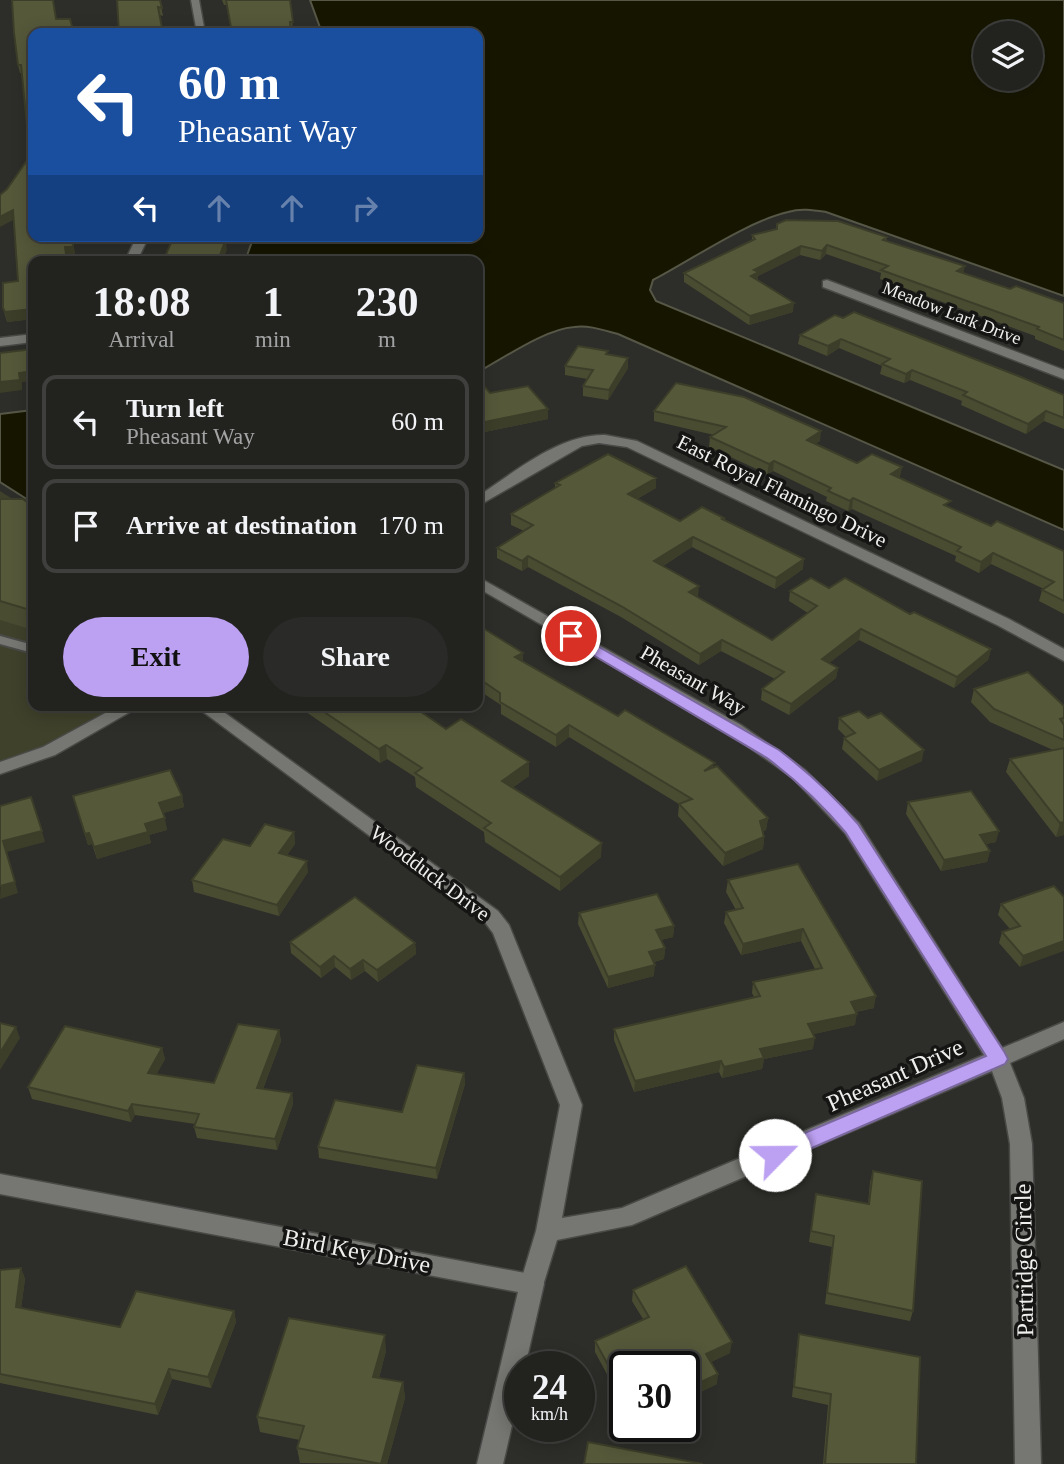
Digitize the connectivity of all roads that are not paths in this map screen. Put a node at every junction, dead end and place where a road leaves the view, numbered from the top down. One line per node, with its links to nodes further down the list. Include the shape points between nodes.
1 (195, 0): 2 (street)
2 (200, 28)
3 (827, 284): 6 (street, Meadow Lark Drive)
4 (28, 339): 5 (street)
5 (0, 342)
6 (1064, 375)
7 (483, 499): 11 (street, East Royal Flamingo Drive, via 576,444 619,440 1003,622)
8 (483, 585): 16 (street, Pheasant Way, via 735,729 799,774 852,828)
9 (0, 640): 10 (lane)
10 (28, 648)
11 (1064, 656)
12 (123, 711): 14 (street, via 48,751)
13 (210, 711): 18 (street, Woodduck Drive, via 491,916 502,930 571,1105)
14 (0, 768)
15 (1064, 1030): 16 (street, Pheasant Drive)
16 (998, 1059): 18 (street, Pheasant Drive, via 624,1218); 21 (street, Partridge Circle, via 1013,1098 1021,1144)
17 (0, 1184): 19 (street, Bird Key Drive)
18 (548, 1231): 19 (street, Woodduck Drive)
19 (532, 1284): 20 (street)
20 (490, 1464)
21 (1028, 1464)

